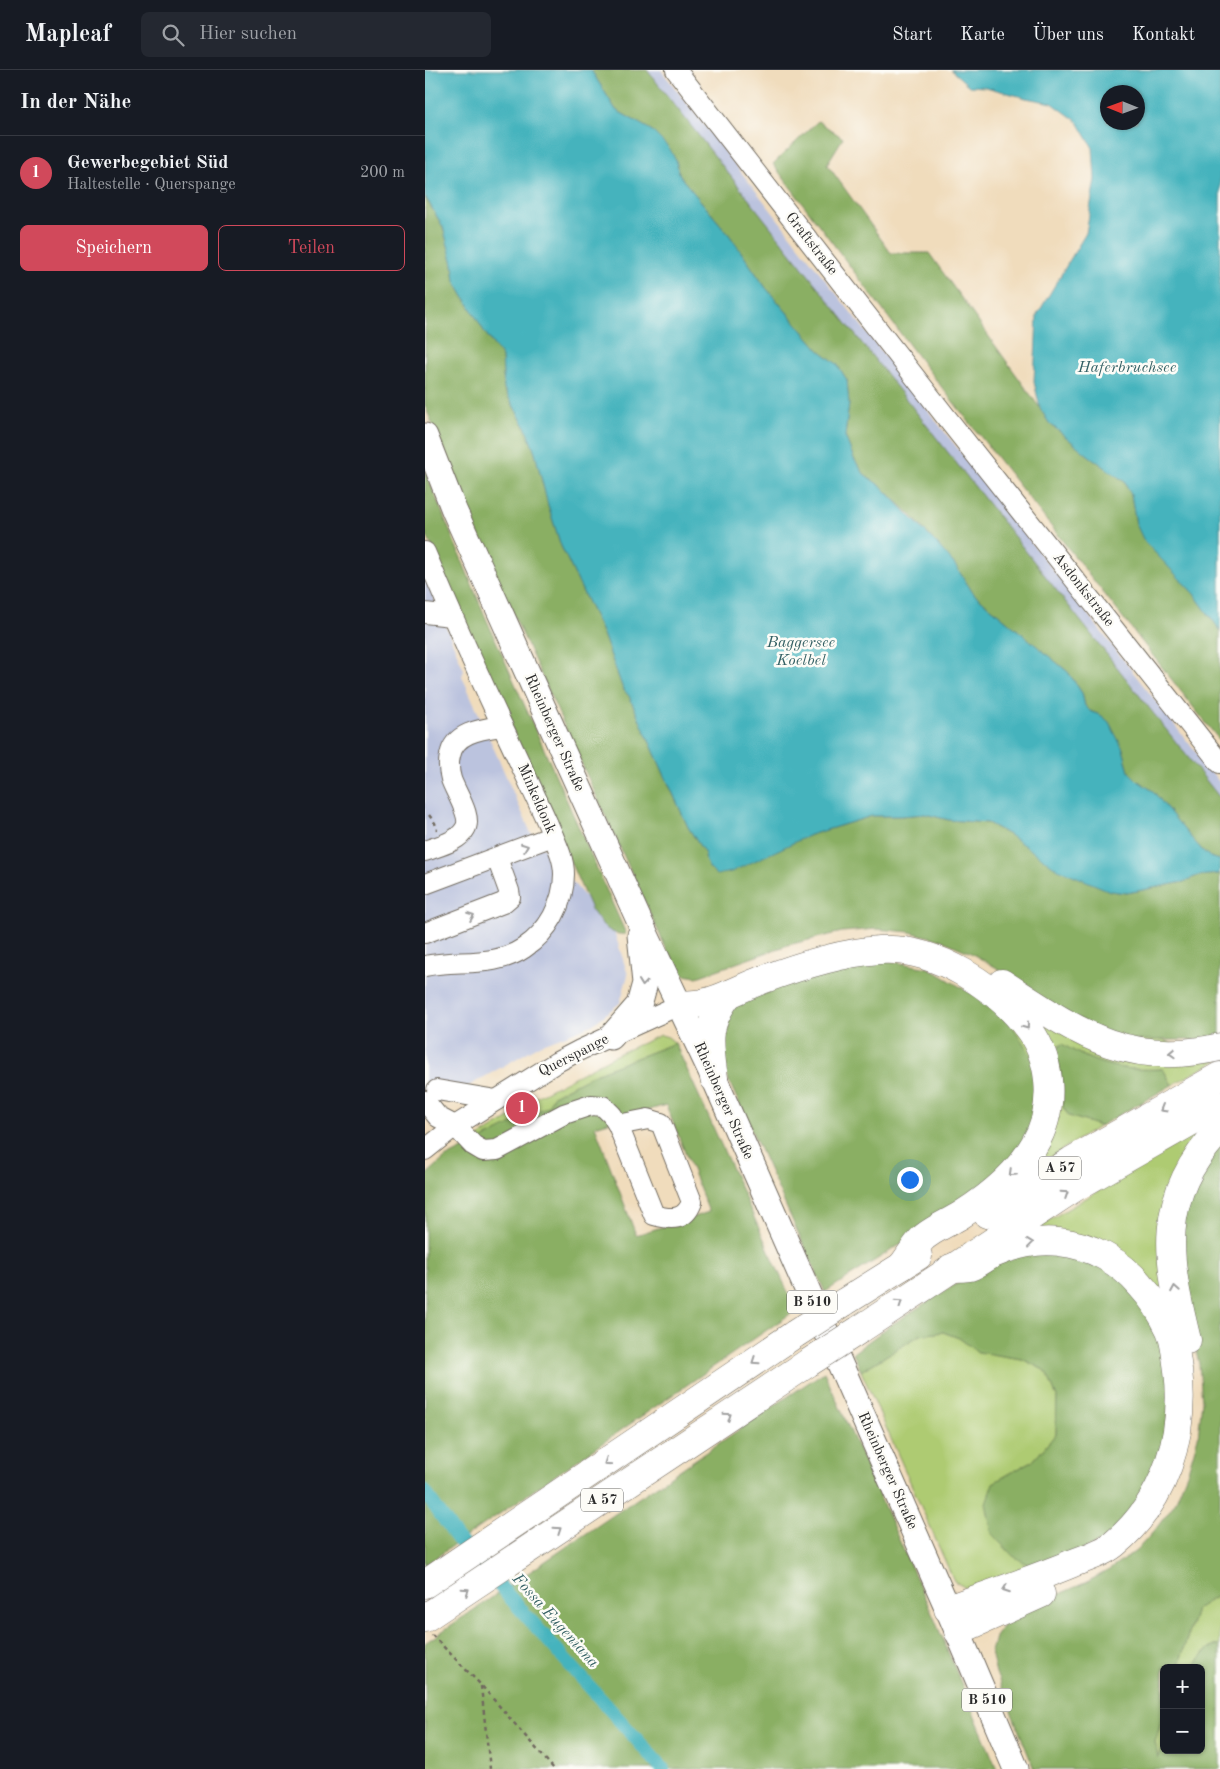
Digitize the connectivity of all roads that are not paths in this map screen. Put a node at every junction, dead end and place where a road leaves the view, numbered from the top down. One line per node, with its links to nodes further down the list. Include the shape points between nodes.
1 (676, 70): 2 (street, Graftstraße)
2 (946, 417): 8 (street, Asdonkstraße)
3 (425, 436): 13 (main road, Rheinberger Straße, via 454,510)
4 (425, 552): 6 (street, Minkeldonk)
5 (425, 613): 6 (street)
6 (452, 616): 7 (street, Minkeldonk)
7 (502, 726): 9 (street, Minkeldonk); 10 (street, via 462,736 453,745 449,766 467,817 466,828 459,836)
8 (1220, 763)
9 (553, 836): 11 (street, one-way to 9); 15 (street, Minkeldonk, via 562,857 564,874 559,902 543,932 522,950 508,956)
10 (425, 851)
11 (497, 858): 12 (street); 14 (street, one-way to 11, via 503,903 509,897)
12 (425, 884)
13 (638, 918): 17 (main road, Rheinberger Straße); 18 (main road, one-way to 18, via 645,982 639,1005)
14 (425, 933)
15 (425, 966)
16 (729, 994): 17 (highway, via 703,1003); 21 (highway, via 719,1006 709,1039); 29 (highway, one-way to 29, via 769,977 849,954 881,950 905,952 928,957 985,986 1019,1017 1035,1038 1045,1066 1048,1094 1047,1110 1036,1144 1025,1160 980,1202 923,1238)
17 (679, 1005): 18 (street, Querspange); 19 (highway, one-way to 17, via 1173,1054 1116,1046 1088,1036 1056,1018 972,963 951,953 929,944 879,936 847,938 736,971 696,990); 21 (main road, Rheinberger Straße / B 510)
18 (611, 1037): 23 (street, Querspange, via 557,1062)
19 (1220, 1047)
20 (1220, 1076): 29 (highway, A 57, one-way to 29, via 1071,1161)
21 (714, 1078): 32 (main road, Rheinberger Straße / B 510)
22 (429, 1091): 23 (street); 26 (street, via 438,1117)
23 (497, 1100): 26 (street, Querspange)
24 (1220, 1105): 30 (highway, A 57, one-way to 24, via 1074,1188)
25 (618, 1125): 25 (street, via 654,1215 670,1219 689,1210 692,1202 661,1123 648,1119); 26 (street, via 603,1106 591,1106 564,1114 490,1151 473,1145)
26 (455, 1126): 28 (street, Querspange)
27 (1220, 1130): 32 (highway, one-way to 27, via 1108,1562 1127,1548 1158,1514 1177,1480 1187,1450 1194,1380 1175,1290 1171,1259 1172,1224 1179,1193 1194,1163)
28 (425, 1150)
29 (902, 1266): 31 (highway, A 57, one-way to 31, bridge, via 795,1334)
30 (951, 1268): 32 (highway, one-way to 32, via 970,1266 1023,1244 1049,1241 1091,1250 1116,1262 1157,1305 1170,1331 1181,1391 1175,1444 1166,1472 1152,1502 1113,1544); 33 (highway, A 57, one-way to 30, bridge, via 517,1557)
31 (425, 1584)
32 (953, 1620): 34 (main road, Rheinberger Straße / B 510)
33 (428, 1625)
34 (1016, 1769)

